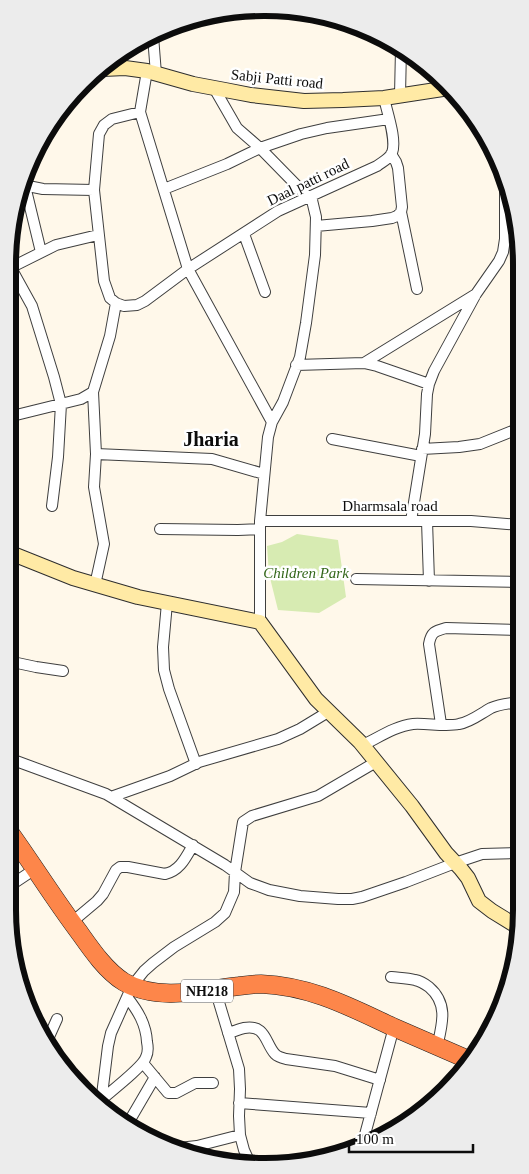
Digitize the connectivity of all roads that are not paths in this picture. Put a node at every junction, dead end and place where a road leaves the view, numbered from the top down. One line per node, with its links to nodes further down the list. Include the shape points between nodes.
1 (153, 43): 4 (street)
2 (401, 57): 7 (street)
3 (112, 69): 4 (main road, Sabji Patti road)
4 (151, 72): 5 (main road, Sabji Patti road); 9 (street)
5 (214, 88): 8 (main road, Sabji Patti road, via 304,101); 11 (street, via 237,128)
6 (440, 89): 7 (main road, Sabji Patti road)
7 (400, 95): 8 (main road, Sabji Patti road)
8 (384, 98): 10 (street)
9 (140, 112): 14 (street); 15 (street, via 112,119 104,125 99,134)
10 (389, 119): 11 (street, via 313,131); 12 (street)
11 (260, 148): 14 (street); 17 (street)
12 (391, 154): 17 (street, Daal patti road, via 377,166); 19 (street, via 398,168)
13 (29, 186): 15 (street)
14 (164, 189): 25 (street)
15 (94, 190): 22 (street)
16 (26, 195): 23 (street)
17 (309, 197): 20 (street); 21 (street, Daal patti road, via 278,211)
18 (505, 204): 29 (street, via 503,252)
19 (401, 212): 20 (street, via 386,219); 27 (street)
20 (316, 226): 32 (street, via 313,280)
21 (244, 234): 25 (street, Daal patti road); 28 (street)
22 (98, 235): 23 (street); 30 (street, via 104,280 110,298)
23 (41, 252): 24 (street)
24 (16, 264)
25 (188, 269): 30 (street, Daal patti road, via 137,305); 37 (street)
26 (16, 280): 35 (street, via 32,306)
27 (417, 289)
28 (265, 292)
29 (476, 294): 31 (street); 33 (street)
30 (116, 303): 34 (street)
31 (364, 363): 32 (street); 33 (street)
32 (296, 365): 37 (street)
33 (429, 384): 40 (street)
34 (93, 392): 35 (street, via 82,400); 41 (street)
35 (61, 404): 36 (street); 43 (street)
36 (16, 415)
37 (272, 422): 42 (street)
38 (513, 431): 40 (street, via 480,444)
39 (332, 439): 40 (street)
40 (422, 452): 44 (street)
41 (96, 454): 42 (street, via 212,459); 53 (street, via 94,487 104,544)
42 (264, 474): 47 (street)
43 (52, 506)
44 (411, 521): 45 (street, Dharmsala road); 47 (street, Dharmsala road)
45 (427, 521): 46 (street, Dharmsala road); 51 (street)
46 (513, 524)
47 (260, 525): 48 (street, Dharmsala road, via 238,530); 55 (street)
48 (160, 529)
49 (16, 555): 53 (main road)
50 (356, 579): 51 (street)
51 (429, 581): 52 (street)
52 (513, 582)
53 (95, 585): 54 (main road)
54 (166, 603): 55 (main road); 65 (street, via 164,670)
55 (260, 622): 60 (main road)
56 (513, 630): 61 (street, via 446,628 433,633 429,644)
57 (16, 663): 58 (street)
58 (62, 671)
59 (513, 702): 61 (street, via 496,706 460,724)
60 (328, 712): 62 (main road); 65 (street, via 300,730 278,739)
61 (441, 724): 62 (street, via 406,725)
62 (363, 746): 64 (main road)
63 (16, 761): 66 (street)
64 (376, 762): 70 (main road); 72 (street, via 318,796 247,818 243,822)
65 (196, 764): 66 (street)
66 (112, 797): 68 (street)
67 (16, 841): 71 (highway, NH218)
68 (193, 845): 72 (street); 74 (street, via 176,870 170,873 120,867 97,901)
69 (513, 853): 70 (street, via 482,854)
70 (455, 862): 72 (street, via 352,899 300,896 269,890 250,883); 75 (main road, via 479,901)
71 (36, 869): 73 (street); 74 (highway, NH218)
72 (235, 872): 78 (street, via 234,892 221,917 174,947 144,972)
73 (16, 882)
74 (72, 922): 78 (highway, NH218, via 102,963)
75 (512, 924)
76 (391, 977): 83 (street, via 424,983 438,997 443,1014)
77 (215, 989): 78 (highway, NH218, via 191,993); 80 (highway, NH218, via 259,984 287,986 338,1002); 81 (street)
78 (130, 991): 85 (street, via 147,1033 148,1052); 89 (street, via 108,1046)
79 (57, 1018): 82 (street)
80 (394, 1027): 83 (highway, NH218); 87 (street)
81 (228, 1033): 87 (street, via 252,1028 266,1037 279,1057 335,1066); 91 (street, via 239,1069)
82 (50, 1034)
83 (437, 1046): 84 (highway, NH218)
84 (463, 1058)
85 (143, 1063): 86 (street); 90 (street)
86 (155, 1078): 88 (street, via 171,1094 195,1083); 93 (street)
87 (380, 1080): 92 (street)
88 (213, 1083)
89 (102, 1096)
90 (104, 1098)
91 (239, 1103): 92 (street); 94 (street)
92 (371, 1113): 95 (street)
93 (131, 1118)
94 (240, 1135): 96 (street); 97 (street)
95 (364, 1137)
96 (191, 1147)
97 (247, 1157)

